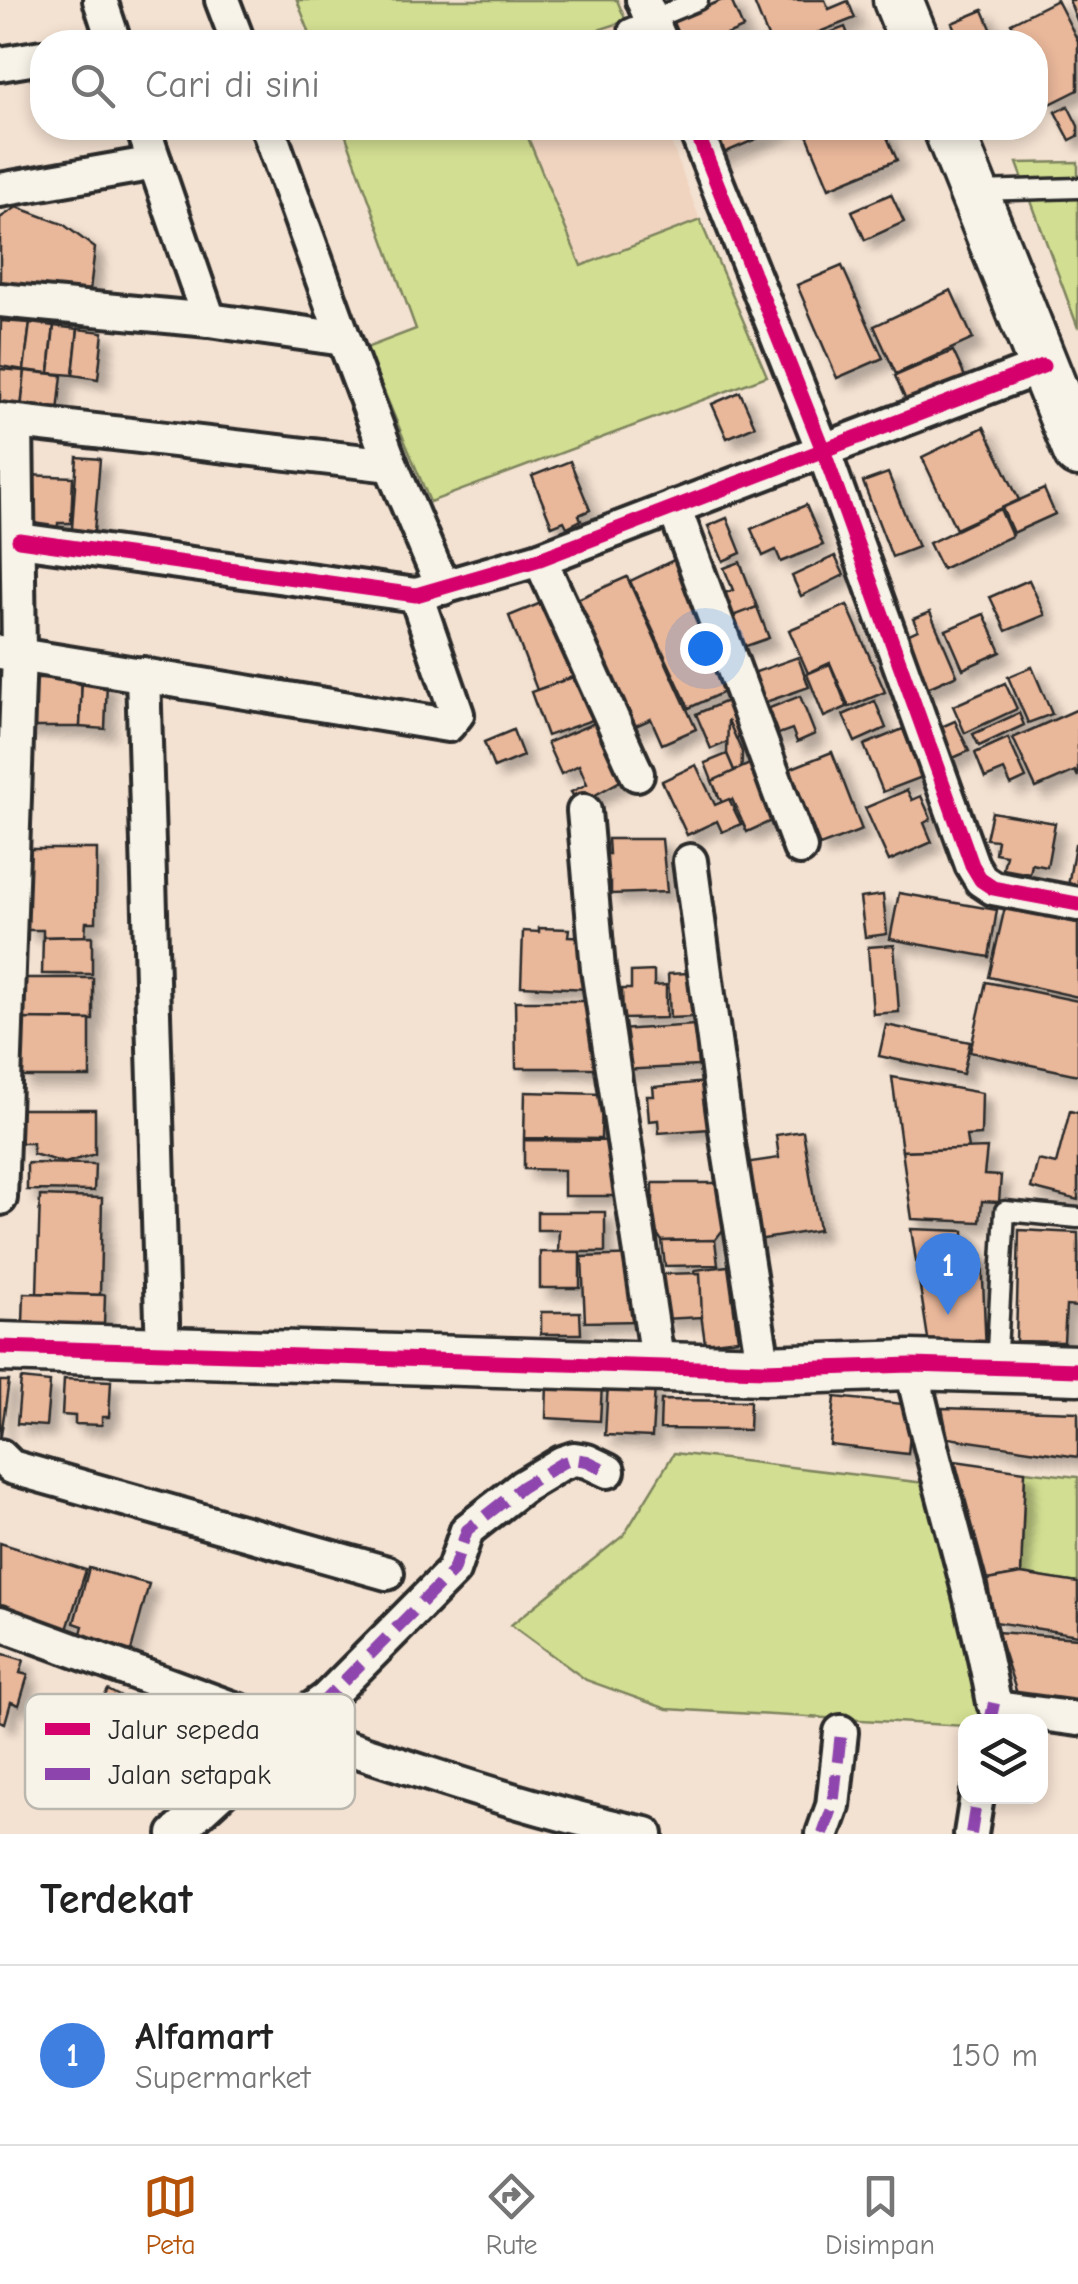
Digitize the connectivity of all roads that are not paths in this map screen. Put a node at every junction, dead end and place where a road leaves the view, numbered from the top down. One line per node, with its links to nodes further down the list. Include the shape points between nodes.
1 (100, 0): 6 (street)
2 (222, 0): 7 (street)
3 (698, 0): 5 (lane)
4 (898, 0): 8 (street)
5 (646, 22)
6 (110, 30)
7 (233, 30)
8 (909, 30)
9 (30, 59): 10 (street)
10 (0, 64)
11 (147, 140): 15 (street)
12 (272, 140): 21 (street)
13 (699, 140): 24 (street)
14 (953, 140): 18 (street)
15 (155, 163): 17 (street); 20 (street)
16 (1078, 188): 18 (lane)
17 (0, 190)
18 (972, 191): 22 (street)
19 (0, 300): 20 (street)
20 (209, 320): 21 (street)
21 (344, 338): 26 (street)
22 (1043, 366): 24 (street); 25 (street)
23 (8, 421): 26 (street); 28 (street)
24 (824, 450): 27 (street); 37 (street, via 972,865 993,888)
25 (1078, 452)
26 (391, 465): 30 (street)
27 (674, 507): 29 (street); 35 (street)
28 (19, 540): 30 (street); 31 (street)
29 (540, 559): 30 (street); 33 (street)
30 (430, 591): 32 (street, via 457,714 448,725)
31 (10, 652): 32 (street); 38 (street)
32 (143, 674): 41 (street)
33 (637, 774)
34 (584, 811): 43 (street, via 598,969)
35 (800, 848)
36 (690, 860): 45 (street)
37 (1078, 904)
38 (0, 1198)
39 (1078, 1218): 44 (lane, via 1005,1211)
40 (0, 1348): 41 (street)
41 (164, 1354): 43 (street)
42 (911, 1365): 44 (street); 45 (street); 53 (street, via 976,1612)
43 (658, 1366): 45 (street)
44 (996, 1368): 46 (street)
45 (764, 1370)
46 (1078, 1370)
47 (0, 1456): 49 (street, via 11,1467)
48 (608, 1471): 52 (street, via 587,1461 562,1463 467,1530 453,1570)
49 (387, 1573)
50 (0, 1623): 51 (street)
51 (193, 1694)
52 (331, 1694)
53 (992, 1712): 54 (street)
54 (1078, 1720)
55 (840, 1732): 61 (street, via 833,1806)
56 (355, 1750): 60 (street, via 578,1821)
57 (976, 1804): 62 (street)
58 (202, 1809): 59 (street)
59 (175, 1834)
60 (646, 1834)
61 (823, 1834)
62 (971, 1834)

